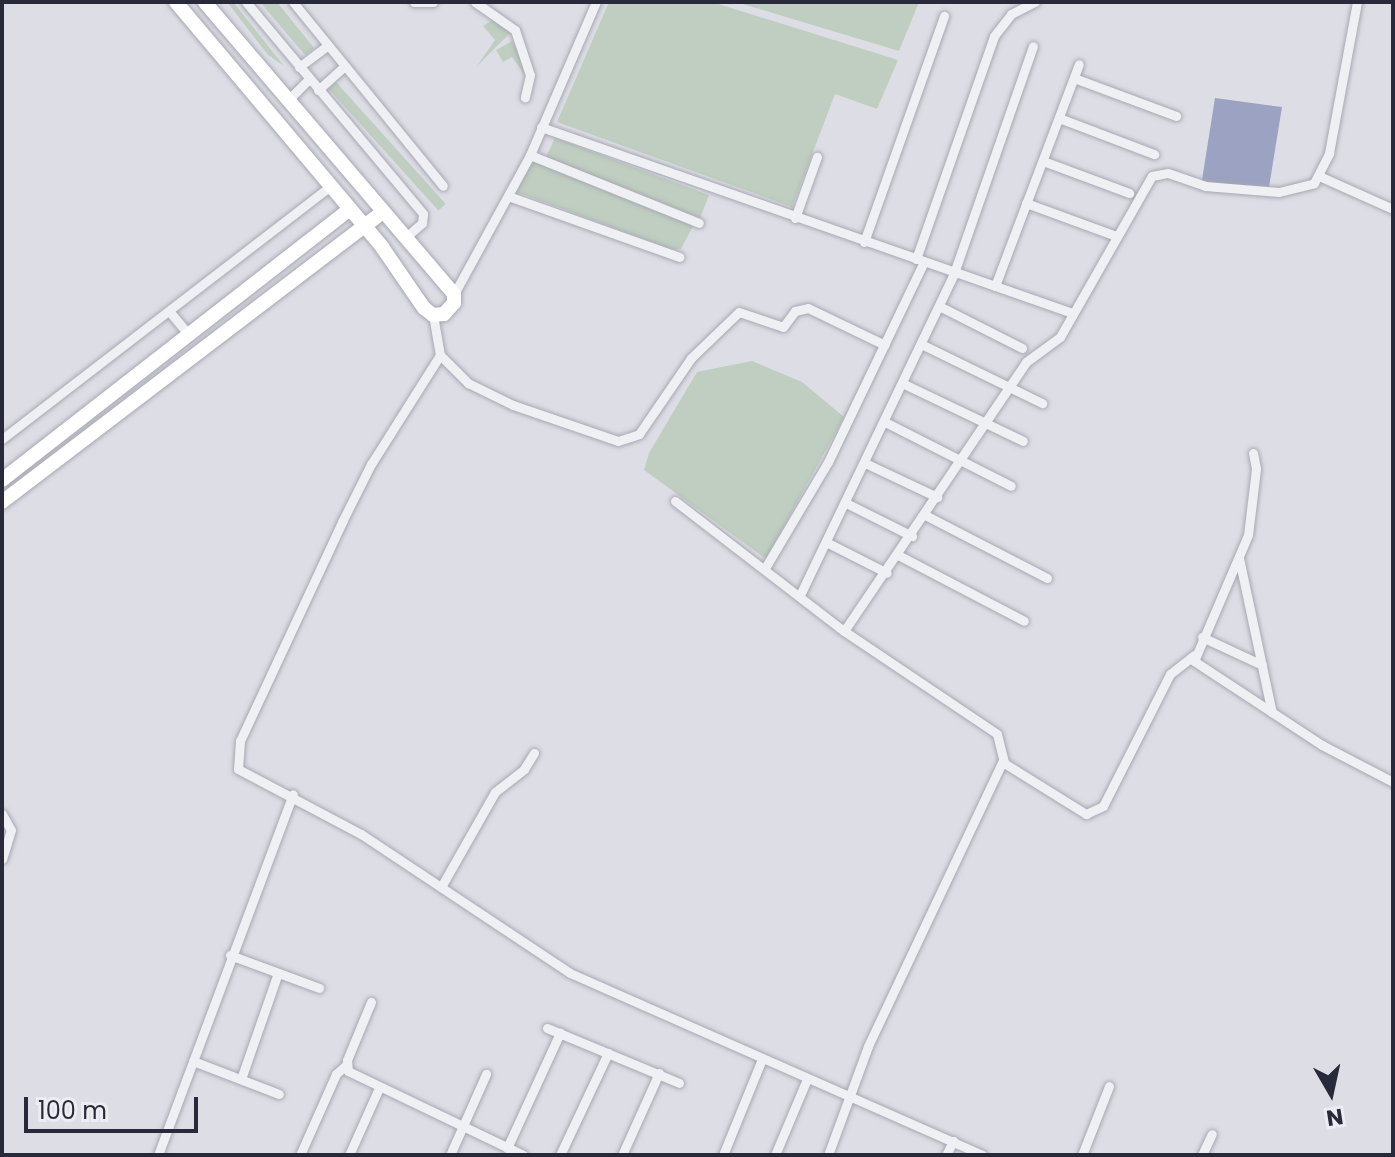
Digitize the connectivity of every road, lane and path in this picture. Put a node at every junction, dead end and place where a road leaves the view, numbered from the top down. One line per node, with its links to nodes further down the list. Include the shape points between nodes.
1 (176, 2): 30 (street)
2 (205, 2): 21 (street)
3 (246, 2): 16 (street)
4 (293, 2): 12 (street)
5 (414, 2): 6 (street)
6 (433, 2)
7 (475, 2): 20 (street, via 515,30 530,75)
8 (596, 2): 24 (street)
9 (1035, 2): 47 (street, via 1011,14 994,36)
10 (1359, 6): 29 (street, via 1329,153)
11 (944, 16): 45 (street)
12 (328, 45): 15 (street); 16 (street)
13 (1033, 46): 48 (street)
14 (1079, 64): 17 (street)
15 (345, 66): 19 (street); 31 (street)
16 (299, 67): 18 (street)
17 (1074, 78): 22 (street); 23 (street)
18 (309, 79): 19 (street); 21 (street)
19 (318, 90): 44 (street, via 423,214 422,223)
20 (525, 97)
21 (288, 100): 39 (street)
22 (1176, 116)
23 (1059, 118): 25 (street); 28 (street)
24 (541, 127): 26 (street); 40 (street)
25 (1154, 154)
26 (530, 155): 33 (street); 41 (street)
27 (817, 157): 40 (street)
28 (1043, 161): 32 (street); 36 (street)
29 (1319, 176): 35 (street); 43 (street, via 1301,189 1279,192 1205,186 1160,172 1152,176)
30 (331, 186): 37 (street); 52 (street)
31 (443, 186)
32 (1129, 193)
33 (508, 196): 46 (street); 50 (street)
34 (1393, 200): 35 (street)
35 (1378, 202): 38 (street)
36 (1026, 203): 43 (street); 49 (street)
37 (350, 209): 42 (street); 55 (street)
38 (1393, 209)
39 (382, 212): 42 (street); 44 (street)
40 (795, 218): 45 (street)
41 (699, 223)
42 (364, 225): 54 (street); 74 (street)
43 (1116, 236): 53 (street)
44 (405, 238): 50 (street)
45 (864, 242): 47 (street)
46 (679, 257)
47 (920, 261): 48 (street); 57 (street)
48 (954, 273): 49 (street); 51 (street)
49 (995, 286): 53 (street)
50 (454, 294): 54 (street, via 454,303 444,314)
51 (939, 306): 56 (street); 58 (street)
52 (169, 311): 55 (street); 65 (street)
53 (1072, 313): 61 (street, via 1060,337 1026,362)
54 (433, 315): 59 (street)
55 (189, 335): 70 (street)
56 (921, 344): 60 (street); 61 (street)
57 (885, 345): 59 (street, via 808,308 795,311 783,327 739,312 691,358 639,434 618,441 487,393 447,367); 81 (street, via 828,462)
58 (1022, 348)
59 (440, 355): 94 (street, via 371,464 240,741 238,769)
60 (902, 383): 63 (street); 64 (street)
61 (1009, 388): 62 (street); 64 (street)
62 (1042, 403)
63 (885, 422): 68 (street); 69 (street)
64 (985, 424): 66 (street); 68 (street)
65 (2, 439)
66 (1023, 441)
67 (1253, 453): 80 (street, via 1252,511)
68 (959, 462): 71 (street); 72 (street)
69 (865, 463): 72 (street); 75 (street)
70 (2, 480)
71 (1011, 486)
72 (937, 497): 76 (street)
73 (675, 501): 81 (street)
74 (2, 502)
75 (846, 503): 77 (street); 78 (street)
76 (927, 516): 77 (street); 83 (street)
77 (912, 536): 79 (street)
78 (826, 542): 82 (street); 84 (street)
79 (898, 555): 82 (street); 85 (street)
80 (1239, 558): 87 (street); 89 (street)
81 (765, 568): 84 (street)
82 (887, 573): 86 (street)
83 (1047, 578)
84 (800, 595): 86 (street)
85 (1024, 621)
86 (844, 631): 92 (street, via 997,734)
87 (1202, 637): 88 (street); 89 (street)
88 (1194, 655): 90 (street, via 1197,665); 92 (street, via 1170,674 1099,811 1078,810)
89 (1262, 665): 90 (street)
90 (1272, 713): 93 (street)
91 (534, 753): 97 (street, via 524,769 495,792)
92 (1003, 760): 116 (street, via 868,1046)
93 (1393, 782)
94 (293, 794): 97 (street); 98 (street)
95 (2, 814): 96 (street, via 11,830)
96 (2, 859)
97 (441, 887): 105 (street, via 570,973)
98 (230, 955): 99 (street); 106 (street)
99 (278, 973): 100 (street); 110 (street)
100 (319, 988)
101 (371, 1002): 107 (street)
102 (547, 1028): 103 (street)
103 (560, 1033): 104 (street); 120 (street)
104 (608, 1053): 108 (street); 126 (street)
105 (762, 1059): 111 (street); 128 (street)
106 (193, 1061): 110 (street); 121 (street)
107 (346, 1065): 114 (street, via 353,1076); 122 (street, via 336,1074)
108 (659, 1073): 112 (street); 127 (street)
109 (486, 1074): 117 (street)
110 (241, 1079): 115 (street)
111 (807, 1079): 116 (street); 129 (street)
112 (679, 1083)
113 (1109, 1086): 133 (street)
114 (379, 1088): 117 (street); 123 (street)
115 (279, 1094)
116 (851, 1095): 119 (street); 130 (street)
117 (462, 1127): 120 (street); 124 (street)
118 (1212, 1134): 134 (street)
119 (953, 1141): 131 (street); 132 (street)
120 (507, 1148): 125 (street)
121 (158, 1155)
122 (300, 1155)
123 (349, 1155)
124 (450, 1155)
125 (523, 1155)
126 (560, 1155)
127 (622, 1155)
128 (723, 1155)
129 (775, 1155)
130 (828, 1155)
131 (946, 1155)
132 (983, 1155)
133 (1082, 1155)
134 (1202, 1155)

